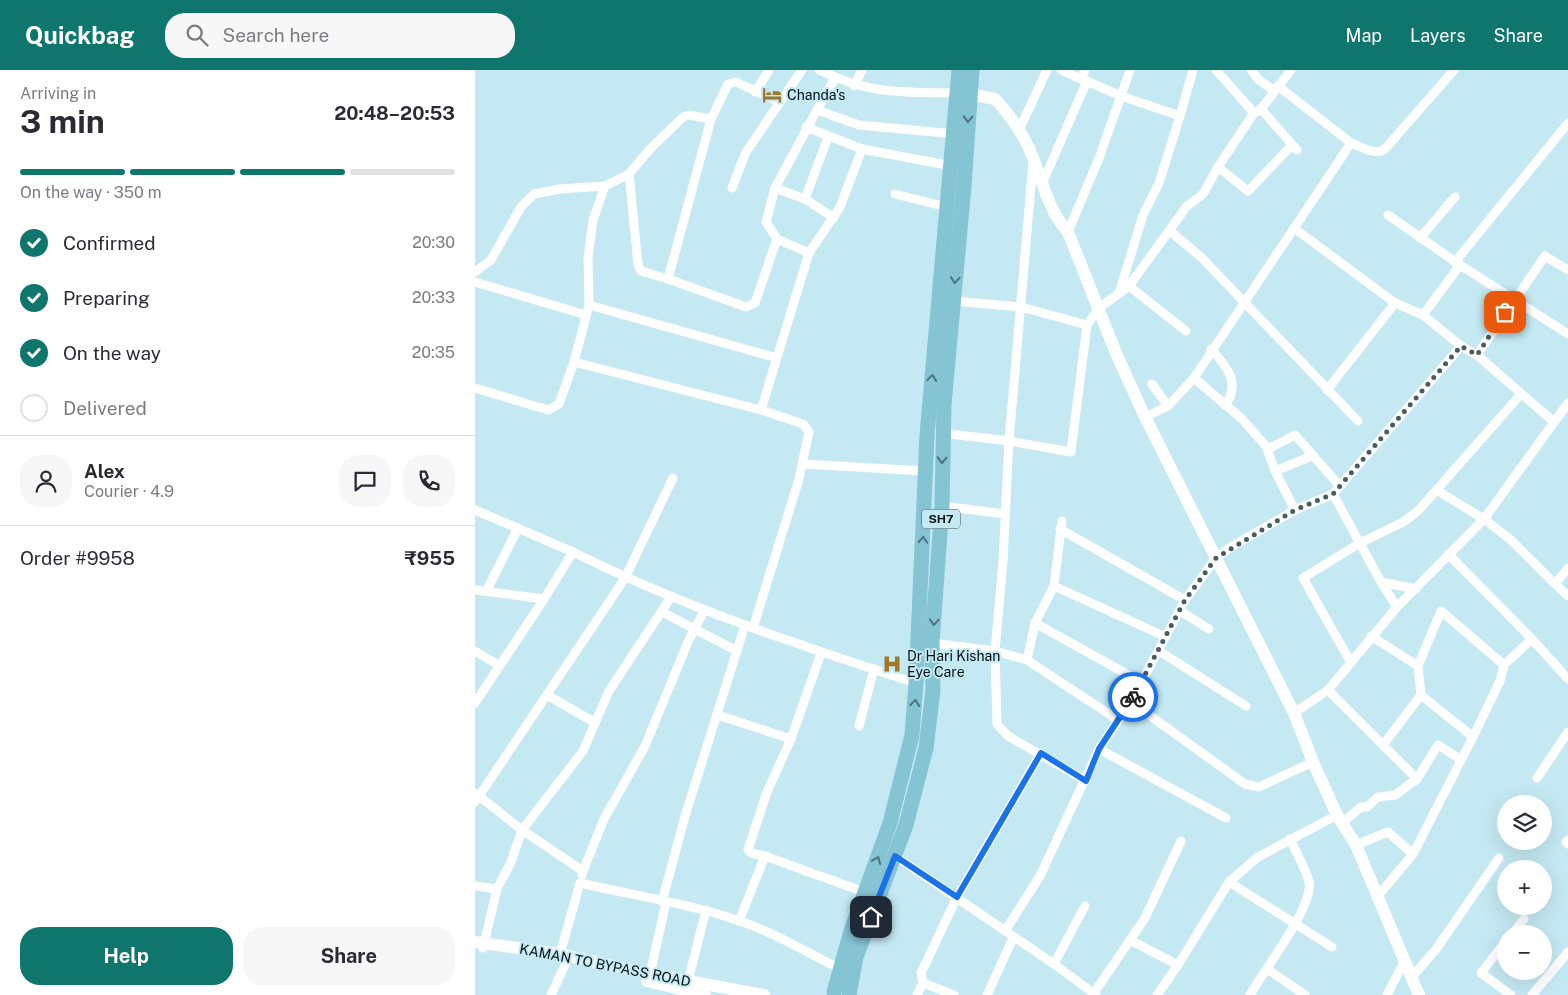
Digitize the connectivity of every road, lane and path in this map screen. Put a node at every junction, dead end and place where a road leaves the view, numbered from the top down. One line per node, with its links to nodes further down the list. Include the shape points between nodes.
1 (769, 70): 19 (street)
2 (802, 70): 22 (street)
3 (819, 70): 16 (street)
4 (863, 70): 17 (street)
5 (959, 70): 20 (main road, SH7)
6 (972, 70): 20 (main road, SH7)
7 (1047, 70): 29 (street)
8 (1061, 70): 15 (street)
9 (1130, 70): 21 (street)
10 (1193, 70): 25 (street)
11 (1215, 70): 24 (street)
12 (1251, 70): 18 (street, via 1258,79)
13 (1291, 70): 18 (street)
14 (1454, 70): 32 (street, via 1385,149 1374,152)
15 (1084, 77): 21 (street); 38 (street)
16 (835, 78): 17 (street); 23 (street)
17 (854, 86): 20 (street, via 889,92)
18 (1276, 88): 24 (street); 32 (street)
19 (755, 92): 22 (street); 26 (street, via 730,82)
20 (963, 94): 29 (street, via 995,98); 30 (main road, SH7); 61 (main road, SH7, one-way to 61, via 964,186)
21 (1121, 96): 25 (street); 50 (street)
22 (779, 102): 40 (street, via 746,152)
23 (817, 110): 28 (street); 30 (street, via 859,125)
24 (1258, 111): 36 (street); 36 (street, via 1294,147 1248,191)
25 (1180, 116): 59 (street, via 1159,183 1141,222)
26 (711, 119): 37 (street, via 689,115 683,118); 57 (street)
27 (1568, 123): 54 (street)
28 (806, 127): 31 (street); 41 (street)
29 (1019, 130): 34 (street)
30 (955, 134): 35 (main road, SH7)
31 (828, 137): 33 (street); 44 (street)
32 (1351, 143): 48 (street)
33 (862, 149): 35 (street); 47 (street)
34 (1033, 157): 38 (street); 64 (street)
35 (952, 166): 45 (main road, SH7)
36 (1218, 167): 49 (street, via 1203,194 1187,206)
37 (629, 174): 39 (street); 57 (street, via 638,264 641,271)
38 (1041, 185): 50 (street)
39 (605, 186): 56 (street, via 534,194 521,208 491,260); 66 (street, via 593,220 588,258)
40 (732, 188)
41 (775, 188): 44 (street); 51 (street, via 766,222)
42 (895, 194): 45 (street)
43 (1455, 197): 52 (street)
44 (805, 199): 47 (street)
45 (947, 207): 92 (main road, SH7, one-way to 45)
46 (1388, 215): 52 (street)
47 (834, 218): 53 (street)
48 (1294, 228): 62 (street); 63 (street)
49 (1170, 230): 59 (street); 62 (street, via 1202,258)
50 (1068, 232): 65 (street)
51 (777, 238): 53 (street); 57 (street, via 755,303 746,307)
52 (1420, 238): 54 (street)
53 (809, 253): 74 (street)
54 (1457, 264): 60 (street); 67 (street)
55 (1568, 270): 60 (street, via 1545,256)
56 (475, 272)
57 (668, 279)
58 (475, 282): 66 (street)
59 (1124, 288): 65 (street); 69 (street)
60 (1514, 298): 70 (street); 73 (street)
61 (953, 301): 64 (street); 88 (main road, SH7)
62 (1243, 302): 72 (street); 79 (street)
63 (1395, 304): 67 (street); 79 (street)
64 (1021, 307): 68 (street); 89 (street)
65 (1099, 308): 68 (street); 85 (street)
66 (588, 310): 74 (street); 75 (street)
67 (1423, 315): 71 (street)
68 (1087, 325): 89 (street, via 1071,452)
69 (1186, 331)
70 (1568, 334)
71 (1461, 346): 73 (street); 96 (street)
72 (1211, 349): 76 (street); 82 (street, via 1234,382 1231,398)
73 (1477, 355): 80 (street)
74 (777, 358): 84 (street)
75 (574, 362): 78 (street, via 559,404 548,410); 84 (street)
76 (1194, 378): 82 (street); 83 (street)
77 (1152, 384): 83 (street)
78 (475, 388)
79 (1327, 390): 86 (street)
80 (1521, 394): 87 (street); 97 (street)
81 (1568, 403): 87 (street)
82 (1225, 405): 90 (street)
83 (1168, 406): 85 (street)
84 (761, 410): 94 (street, via 803,424 809,432)
85 (1145, 417): 108 (street)
86 (1358, 421)
87 (1554, 422): 103 (street)
88 (942, 433): 89 (street); 99 (main road, SH7, one-way to 99)
89 (1009, 441): 102 (street)
90 (1268, 449): 91 (street, via 1295,435); 93 (street)
91 (1312, 456): 93 (street); 96 (street)
92 (925, 471): 94 (street); 146 (main road, SH7, one-way to 92)
93 (1275, 471): 101 (street)
94 (801, 472): 126 (street)
95 (673, 478): 110 (street)
96 (1339, 484): 98 (street)
97 (1438, 491): 103 (street); 105 (street, via 1403,522)
98 (1333, 494): 101 (street); 105 (street)
99 (942, 506): 102 (street); 132 (main road, SH7, one-way to 132)
100 (475, 510): 104 (street)
101 (1295, 510): 108 (street)
102 (1005, 514): 135 (street)
103 (1484, 519): 107 (street); 112 (street, via 1511,540)
104 (518, 528): 106 (street); 116 (street)
105 (1360, 543): 111 (street); 139 (street, via 1303,578)
106 (573, 552): 110 (street); 119 (street)
107 (1448, 554): 114 (street); 131 (street)
108 (1216, 558): 120 (street); 153 (street)
109 (1568, 568): 112 (street)
110 (625, 578): 118 (street); 148 (street)
111 (1381, 582): 114 (street); 121 (street)
112 (1555, 584): 117 (street)
113 (1054, 586): 120 (street, via 1061,525); 125 (street); 130 (street)
114 (1415, 589): 121 (street)
115 (475, 590): 116 (street)
116 (487, 590): 119 (street)
117 (1568, 596)
118 (671, 597): 122 (street); 124 (street)
119 (544, 599): 141 (street)
120 (1185, 600): 123 (street)
121 (1397, 607): 129 (street)
122 (704, 611): 126 (street); 127 (street)
123 (1180, 611): 128 (street); 130 (street)
124 (662, 612): 127 (street); 156 (street, via 609,691)
125 (1035, 623): 138 (street); 145 (street)
126 (749, 627): 134 (street); 137 (street)
127 (694, 629): 134 (street); 182 (street, via 645,746 604,820)
128 (1209, 629)
129 (1371, 636): 139 (street); 142 (street)
130 (1166, 637): 136 (street)
131 (1532, 639): 140 (street); 144 (street)
132 (932, 643): 135 (street); 180 (main road, SH7, via 933,690 926,748)
133 (475, 651): 141 (street)
134 (737, 651): 154 (street)
135 (995, 651): 138 (street); 163 (street, via 997,724 1008,736)
136 (1159, 651): 145 (street); 152 (street)
137 (821, 653): 143 (street); 160 (street)
138 (1027, 660): 155 (street)
139 (1350, 661): 147 (street)
140 (1505, 665): 142 (street, via 1441,612); 159 (street)
141 (500, 666): 151 (street)
142 (1418, 666): 149 (street)
143 (874, 669): 146 (street); 157 (street)
144 (1568, 679)
145 (1141, 682): 150 (street)
146 (916, 683): 187 (main road, SH7, one-way to 146, via 902,783 912,735)
147 (1328, 690): 153 (street); 161 (street)
148 (547, 695): 156 (street); 169 (street)
149 (1421, 695): 159 (street); 161 (street)
150 (1131, 702): 155 (street); 165 (street, via 1253,787)
151 (475, 703)
152 (1246, 706)
153 (1294, 713): 165 (street)
154 (718, 715): 160 (street); 190 (street, via 685,816)
155 (1118, 720): 162 (street)
156 (594, 722): 172 (street, via 583,752)
157 (859, 726)
158 (1568, 732): 166 (street)
159 (1473, 738): 164 (street)
160 (791, 739): 179 (street, via 767,792 748,850)
161 (1383, 745): 167 (street)
162 (1099, 749): 168 (street); 170 (street)
163 (1041, 753): 168 (street); 188 (street)
164 (1461, 759): 167 (street, via 1437,745); 178 (street)
165 (1313, 762): 171 (street)
166 (1537, 778)
167 (1417, 779): 171 (street, via 1395,795 1378,797 1367,807)
168 (1086, 781): 197 (street, via 1040,876)
169 (476, 797): 172 (street)
170 (1226, 818)
171 (1339, 819): 173 (street); 177 (street)
172 (522, 830): 182 (street); 186 (street, via 511,862)
173 (1290, 839): 183 (street, via 1258,857); 195 (street, via 1309,882 1304,906)
174 (1568, 840): 176 (street)
175 (1181, 841): 199 (street, via 1145,918)
176 (1568, 844)
177 (1356, 846): 178 (street, via 1388,832); 189 (street)
178 (1413, 854): 189 (street)
179 (765, 856): 187 (street); 194 (street)
180 (895, 856): 188 (street); 214 (main road, SH7)
181 (1499, 858): 211 (street, via 1437,948)
182 (583, 871): 184 (street)
183 (1229, 882): 195 (street); 207 (street)
184 (580, 883): 190 (street); 204 (street)
185 (475, 886): 186 (street)
186 (497, 888): 200 (street)
187 (864, 892): 209 (main road, SH7)
188 (957, 897): 197 (street); 212 (street, via 921,973)
189 (1377, 897): 205 (street)
190 (664, 902): 192 (street); 210 (street)
191 (1085, 906): 206 (street)
192 (706, 910): 194 (street); 213 (street)
193 (1523, 919): 196 (street)
194 (739, 921): 209 (street)
195 (1295, 922): 201 (street); 208 (street)
196 (1519, 925)
197 (1005, 931): 198 (street)
198 (1013, 938): 206 (street); 221 (street)
199 (1129, 940): 207 (street); 215 (street)
200 (479, 946): 204 (street, KAMAN TO BYPASS ROAD)
201 (1332, 946)
202 (1568, 952): 228 (street)
203 (1497, 953): 227 (street, via 1481,973)
204 (563, 958): 210 (street, KAMAN TO BYPASS ROAD); 216 (street)
205 (1404, 962): 211 (street); 225 (street)
206 (1054, 964): 215 (street)
207 (1178, 965): 222 (street)
208 (1267, 969): 223 (street); 224 (street)
209 (841, 970): 214 (main road, SH7)
210 (649, 978): 213 (street, KAMAN TO BYPASS ROAD)
211 (1411, 978): 226 (street)
212 (923, 983): 219 (street); 220 (street)
213 (687, 986): 217 (street, KAMAN TO BYPASS ROAD); 218 (street, KAMAN TO BYPASS ROAD)
214 (840, 994)
215 (1095, 994)
216 (551, 995)
217 (702, 995)
218 (764, 995)
219 (917, 995)
220 (954, 995)
221 (987, 995)
222 (1157, 995)
223 (1250, 995)
224 (1305, 995)
225 (1387, 995)
226 (1419, 995)
227 (1511, 995)
228 (1532, 995)

